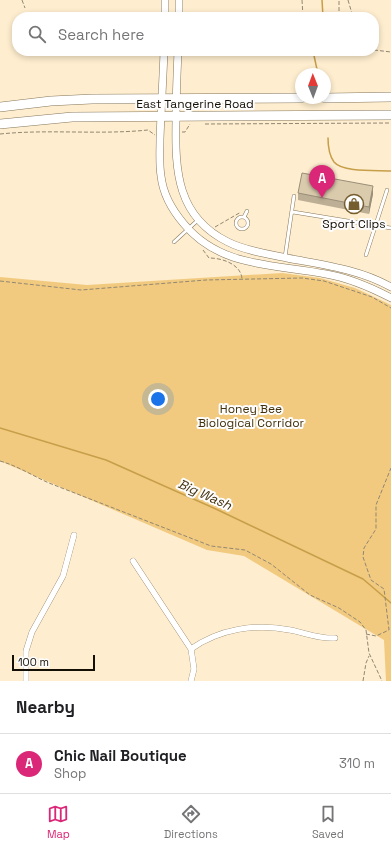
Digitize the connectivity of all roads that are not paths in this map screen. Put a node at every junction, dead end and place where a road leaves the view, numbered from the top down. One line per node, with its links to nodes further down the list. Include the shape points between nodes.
1 (165, 0): 3 (street)
2 (179, 0): 4 (street)
3 (165, 12)
4 (179, 12)
5 (164, 56): 10 (street)
6 (178, 56): 11 (street)
7 (391, 97): 9 (main road)
8 (295, 98): 11 (main road, East Tangerine Road)
9 (331, 98)
10 (162, 99): 11 (main road, East Tangerine Road); 12 (main road, East Tangerine Road, via 70,100); 14 (street)
11 (176, 99): 15 (street)
12 (0, 107)
13 (391, 115): 15 (main road, East Tangerine Road)
14 (161, 116): 15 (main road, East Tangerine Road); 16 (main road, East Tangerine Road, via 72,117); 23 (street, via 160,170 164,191 171,207)
15 (176, 117): 20 (street, via 176,166 180,186)
16 (0, 124)
17 (387, 190): 21 (lane)
18 (294, 196): 19 (lane)
19 (293, 212): 21 (lane); 26 (lane)
20 (198, 220): 23 (lane); 26 (street, via 209,230 233,244)
21 (375, 226): 22 (lane); 25 (lane)
22 (391, 228)
23 (187, 229): 24 (lane); 28 (street, via 206,246 232,258 344,278)
24 (174, 242)
25 (366, 255)
26 (286, 257): 27 (street, via 347,269)
27 (391, 287)
28 (391, 298)
29 (74, 535): 33 (street, via 63,576 32,632 26,652)
30 (133, 561): 32 (street)
31 (335, 638): 32 (street, via 324,639 270,627 244,628 204,640)
32 (191, 649): 34 (street, via 194,669)
33 (26, 681)
34 (191, 681)

